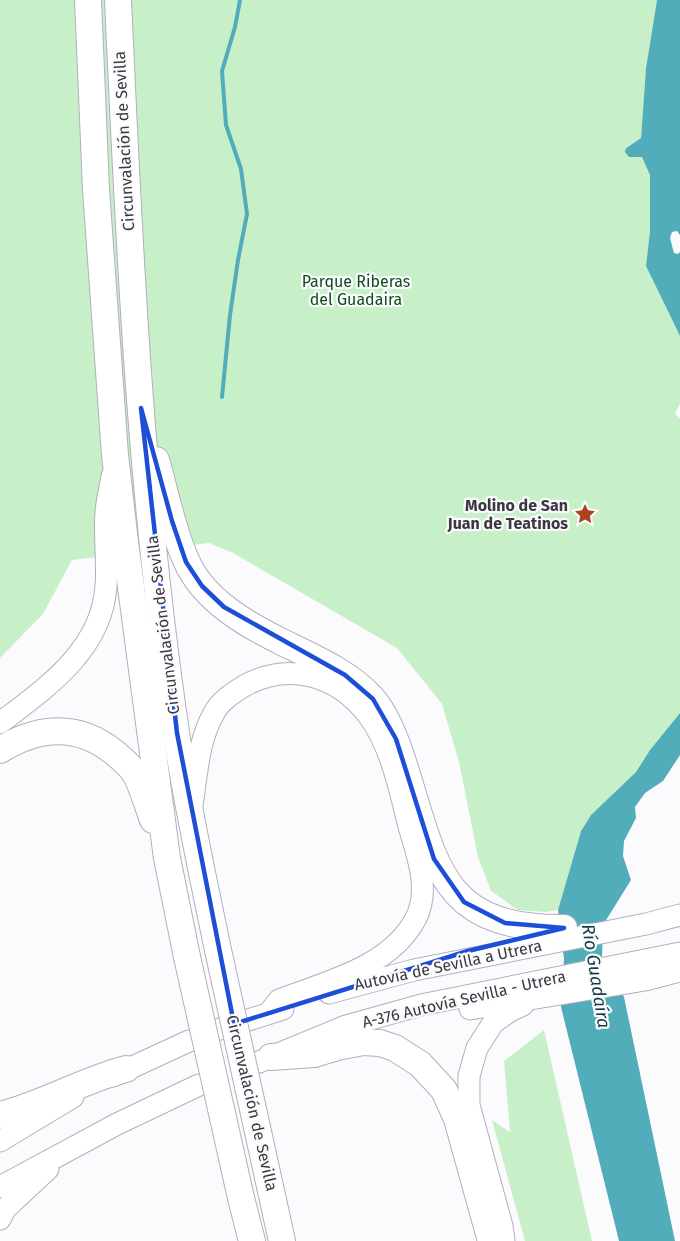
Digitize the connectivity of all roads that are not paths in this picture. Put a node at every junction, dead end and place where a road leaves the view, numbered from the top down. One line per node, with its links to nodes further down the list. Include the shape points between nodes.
1 (88, 0): 4 (highway, Circunvalación de Sevilla, via 96,189)
2 (118, 0): 3 (highway, Circunvalación de Sevilla, via 130,273)
3 (141, 408): 7 (highway, Circunvalación de Sevilla, via 163,634); 12 (highway, via 186,562 202,586 224,607 345,675 373,699 396,739 431,849 447,883 464,902 484,915)
4 (115, 455): 5 (main road, via 106,512 106,588 98,624 76,658 50,685); 8 (highway, Circunvalación de Sevilla)
5 (0, 723)
6 (0, 750): 8 (highway, via 18,739 42,732 87,735 102,743 124,760 136,776)
7 (191, 818): 17 (main road, via 203,735 215,711 231,694 259,678 290,672 316,676 344,690 368,716 387,749 419,861 423,892 416,918 395,946 370,963 279,1000); 31 (highway, Circunvalación de Sevilla, bridge)
8 (167, 858): 30 (highway, Circunvalación de Sevilla, bridge)
9 (680, 913): 10 (main road)
10 (645, 919): 11 (main road); 12 (main road, Autovía de Sevilla a Utrera)
11 (564, 928): 12 (highway)
12 (538, 936): 17 (main road, Autovía de Sevilla a Utrera)
13 (680, 953): 14 (main road)
14 (642, 971): 15 (main road); 16 (main road)
15 (680, 971)
16 (532, 991): 20 (main road, via 348,1035 320,1036); 33 (main road, via 493,1023 477,1048 469,1076 469,1105)
17 (269, 1013): 18 (main road, Autovía de Sevilla a Utrera)
18 (220, 1029)
19 (189, 1041): 21 (main road)
20 (265, 1060): 32 (highway, via 304,1056 363,1042 395,1048 420,1064 444,1090 457,1119)
21 (126, 1069): 23 (main road); 24 (highway)
22 (199, 1085): 27 (main road)
23 (74, 1096): 25 (main road); 26 (main road)
24 (0, 1115)
25 (0, 1130)
26 (0, 1141)
27 (65, 1152): 28 (main road); 29 (main road, via 5,1209)
28 (0, 1186)
29 (0, 1219)
30 (252, 1241)
31 (282, 1241)
32 (491, 1241)
33 (504, 1241)

